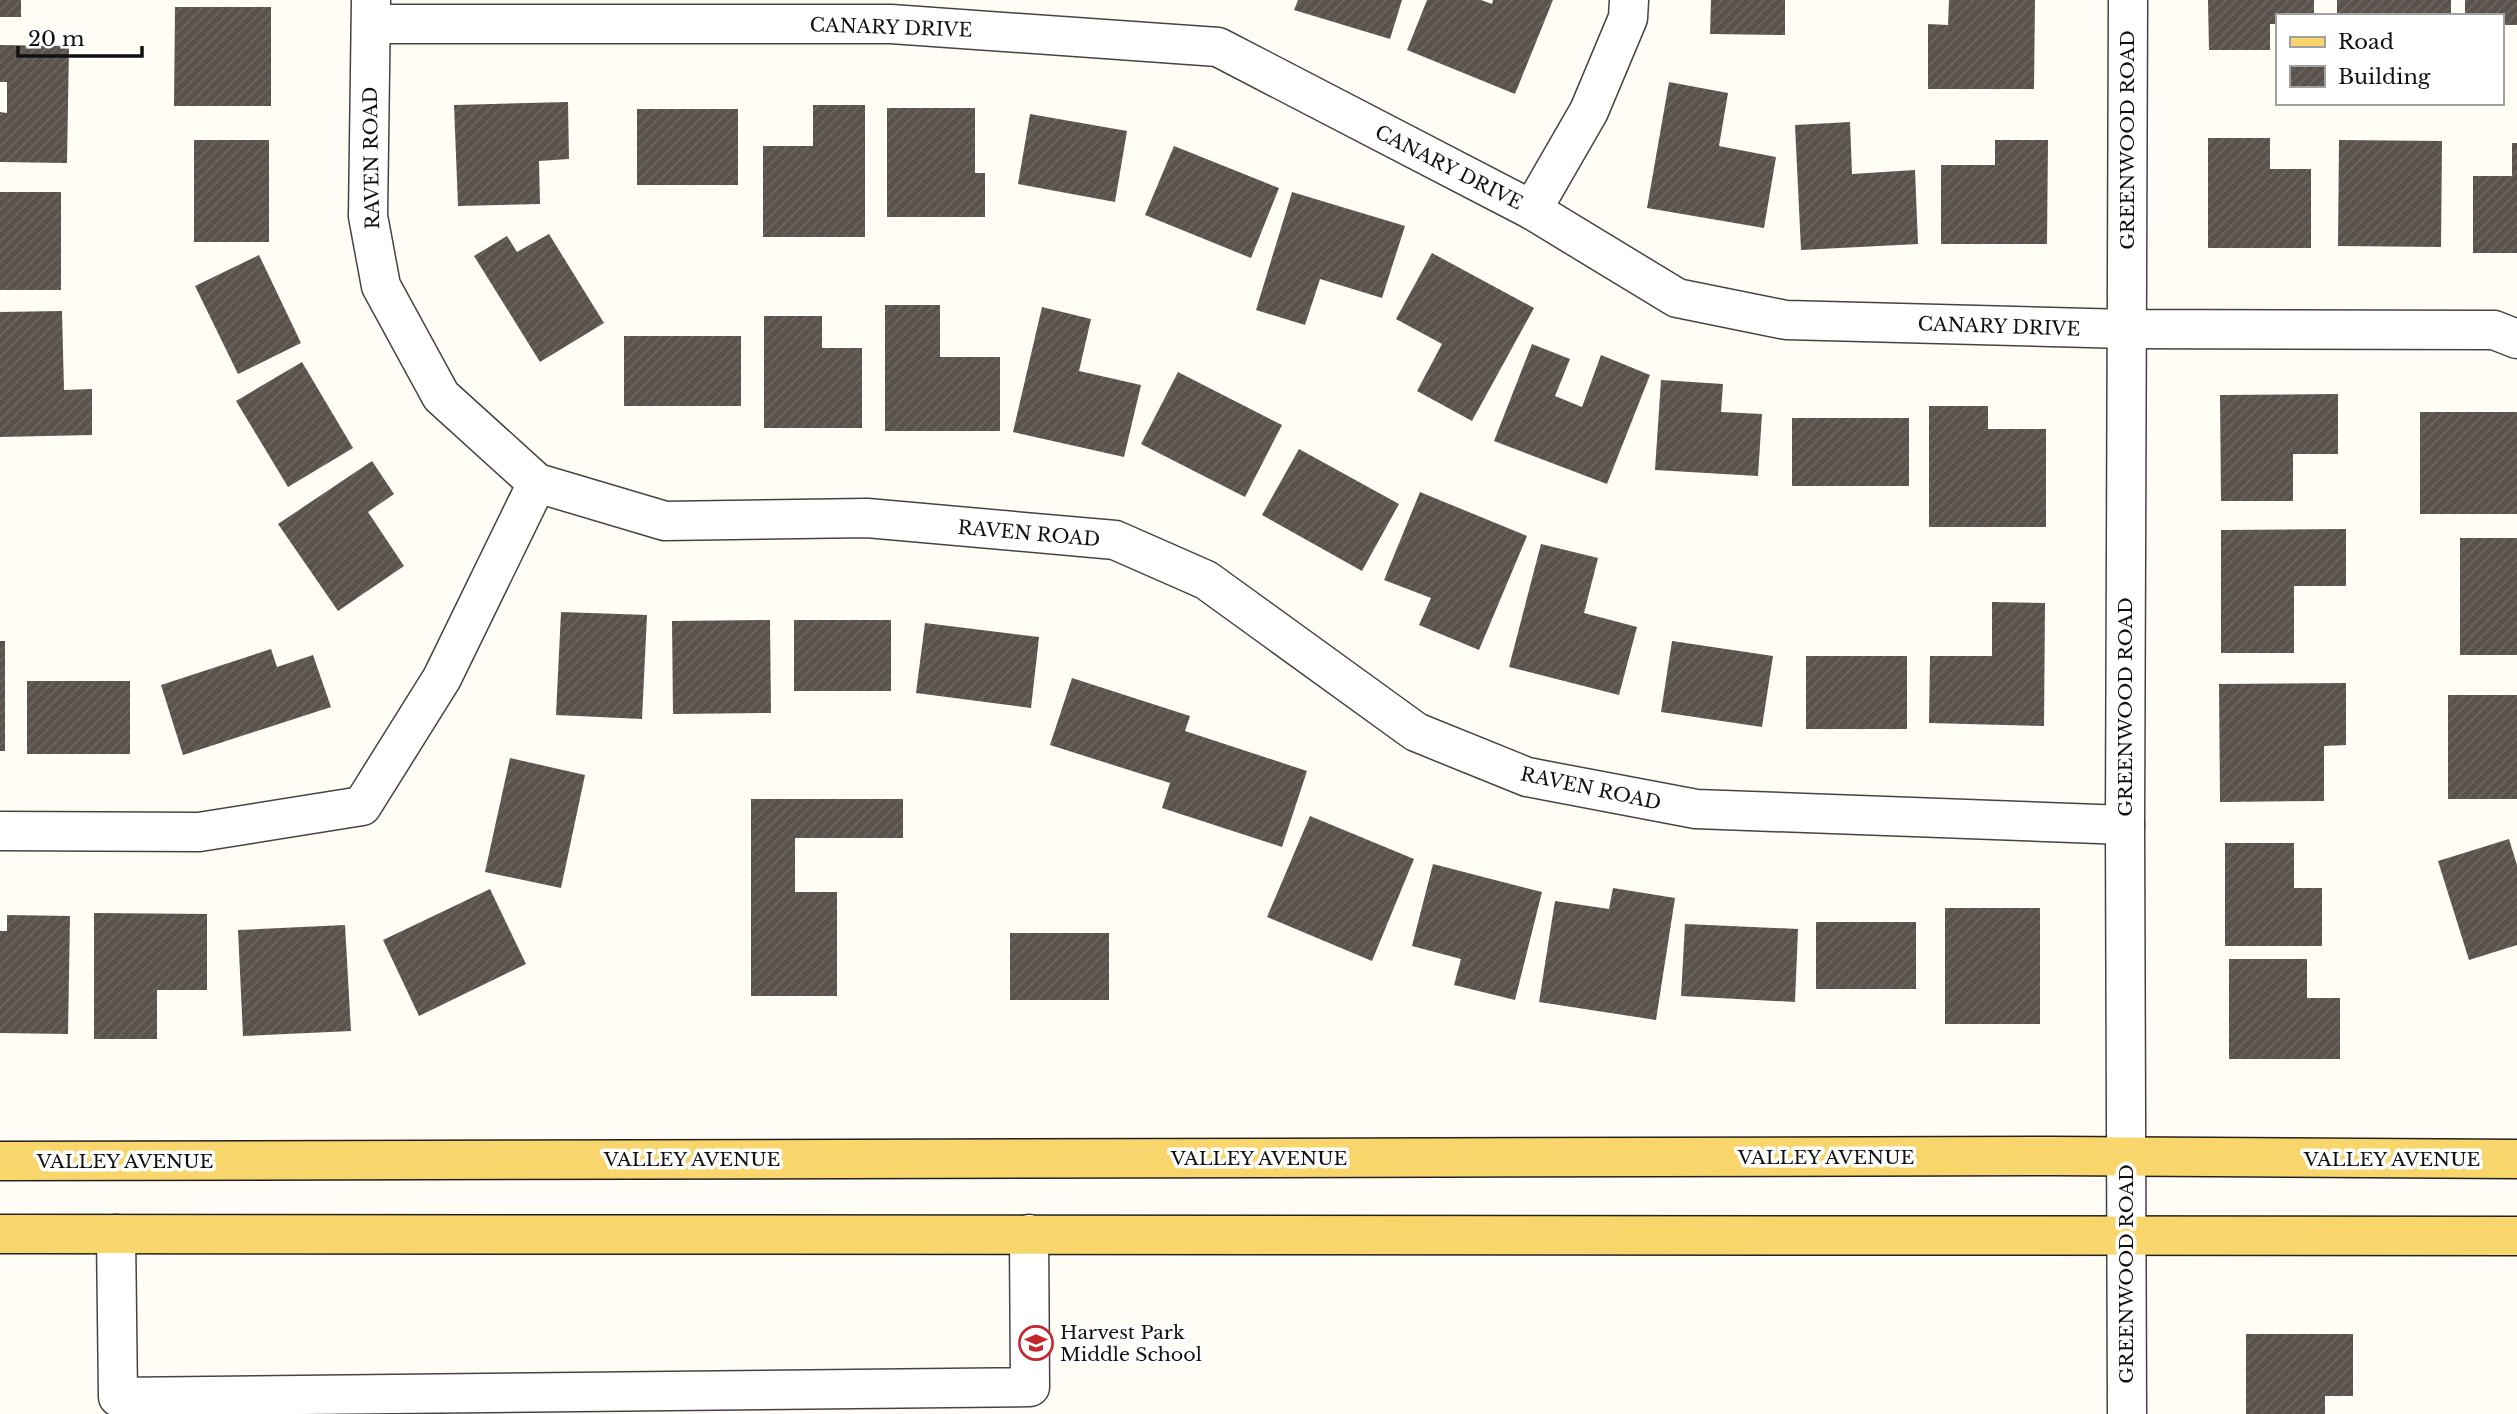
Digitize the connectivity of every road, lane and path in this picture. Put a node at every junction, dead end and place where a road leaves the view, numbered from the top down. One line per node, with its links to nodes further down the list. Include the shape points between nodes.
1 (1629, 0): 5 (street, via 1629,18 1589,111)
2 (2128, 0): 6 (street, GREENWOOD ROAD)
3 (371, 12): 4 (street, CANARY DRIVE); 8 (street, RAVEN ROAD, via 368,216 381,286 441,396)
4 (890, 12): 5 (street, CANARY DRIVE, via 1218,47)
5 (1531, 210): 6 (street, CANARY DRIVE, via 1677,298 1786,320)
6 (2127, 329): 7 (street, CANARY DRIVE, via 2494,330); 9 (street, GREENWOOD ROAD)
7 (2517, 339)
8 (537, 483): 9 (street, RAVEN ROAD, via 665,521 867,519 1115,540 1206,579 1416,732 1527,777 1696,809); 10 (street, via 442,678 362,806 199,832)
9 (2125, 825): 11 (street, GREENWOOD ROAD)
10 (0, 831)
11 (2126, 1157): 12 (main road, VALLEY AVENUE); 13 (main road, VALLEY AVENUE); 17 (street, GREENWOOD ROAD)
12 (2517, 1159)
13 (0, 1161)
14 (0, 1234): 15 (main road)
15 (116, 1234): 16 (main road); 16 (street, via 118,1397 1030,1387)
16 (1029, 1234): 17 (main road)
17 (2127, 1236): 18 (main road); 19 (street, GREENWOOD ROAD)
18 (2517, 1237)
19 (2127, 1414)

